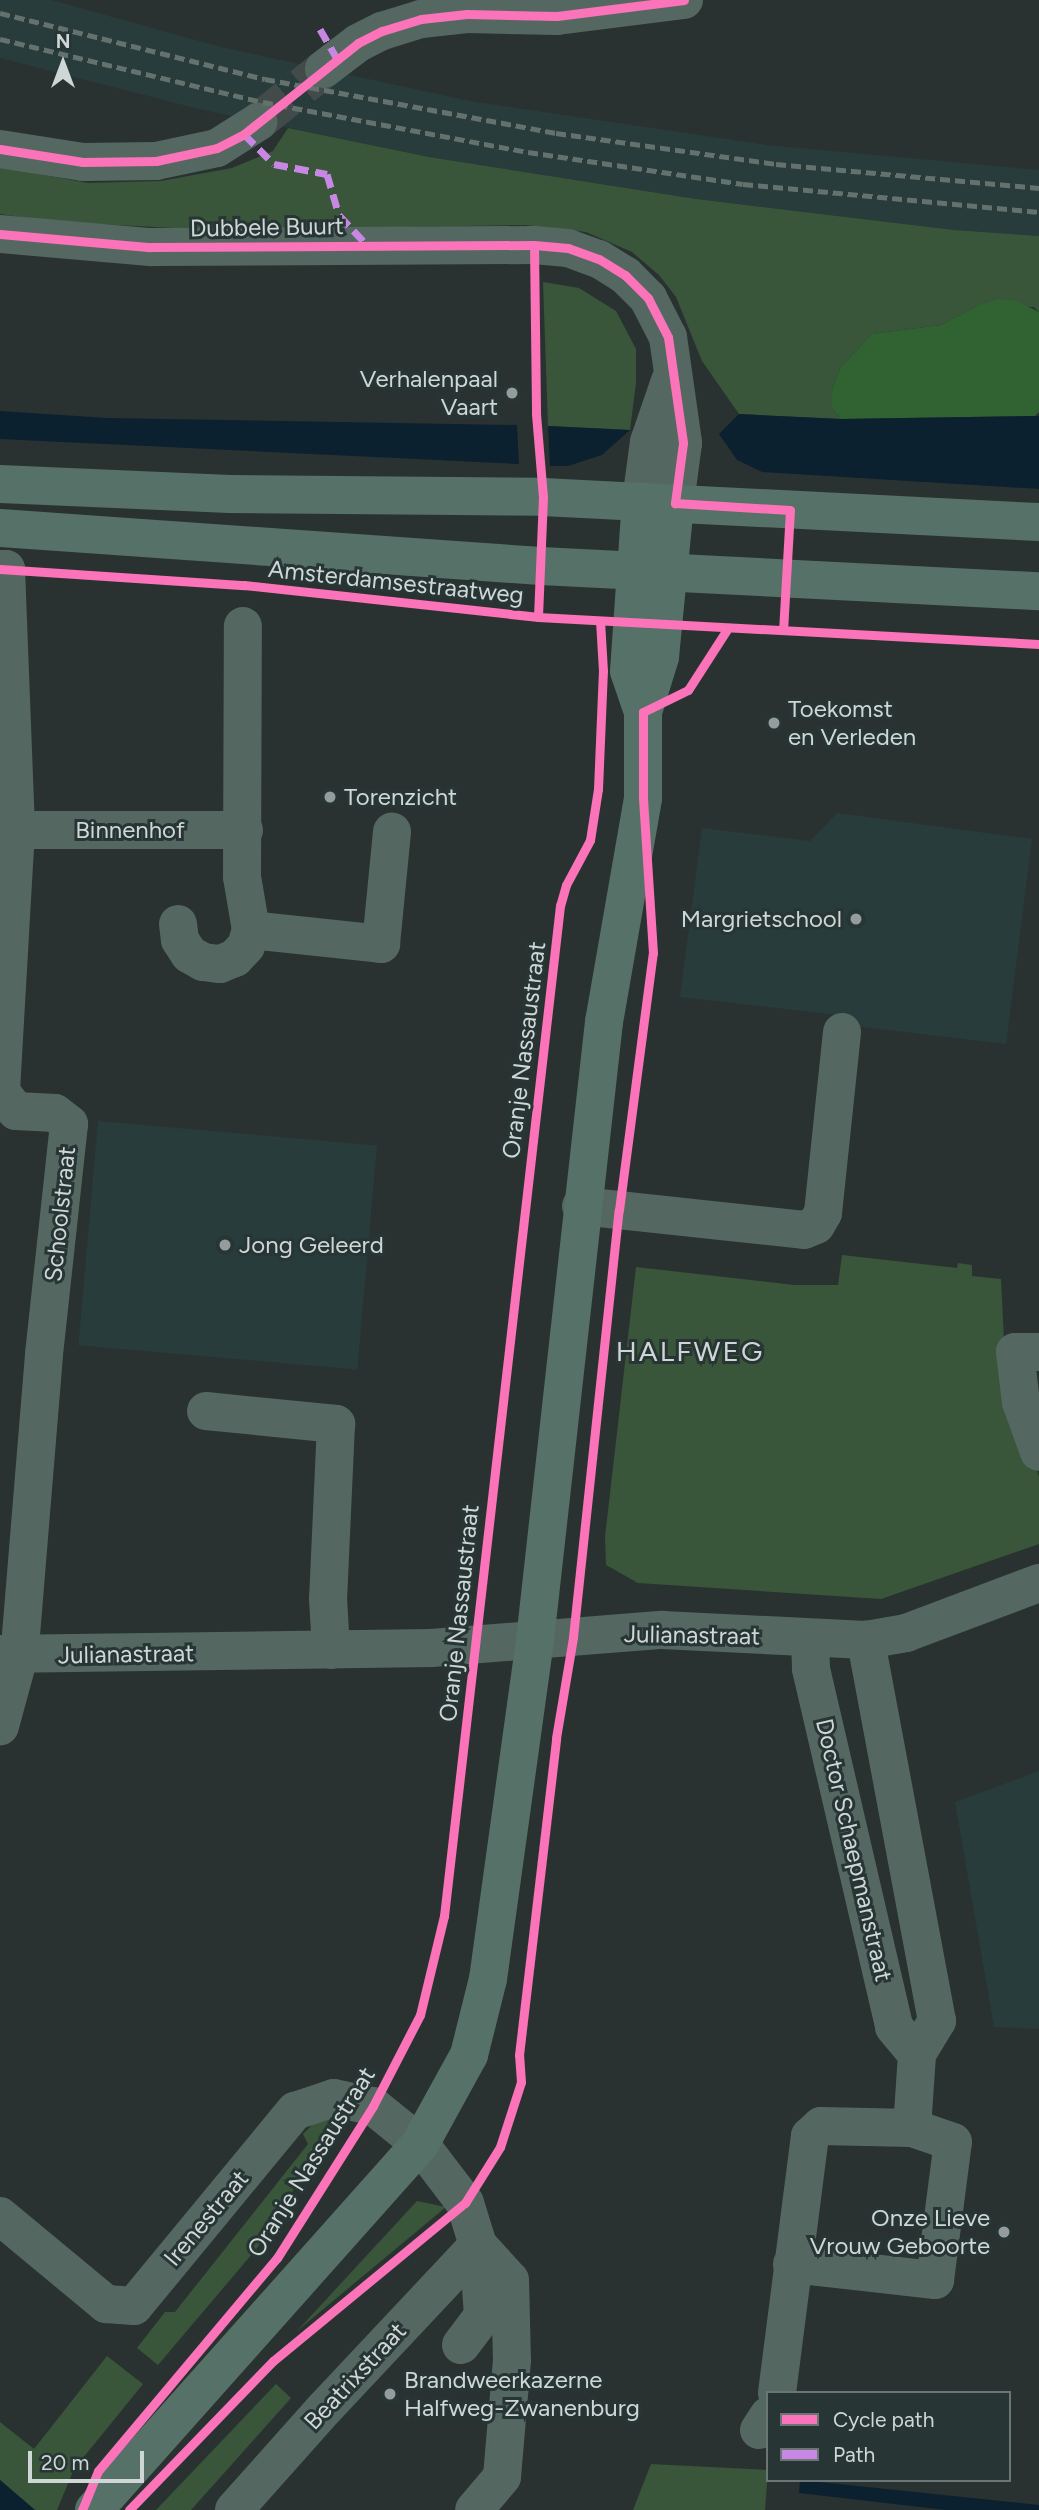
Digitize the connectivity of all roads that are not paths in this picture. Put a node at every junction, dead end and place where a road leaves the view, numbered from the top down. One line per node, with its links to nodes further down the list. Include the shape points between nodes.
1 (684, 0): 2 (street, via 557,16 467,14 421,19 358,43)
2 (324, 69)
3 (258, 122): 4 (street, via 217,148 156,161 83,162)
4 (0, 149)
5 (0, 234): 7 (street, Dubbele Buurt, via 150,247 534,245 569,248 600,259 648,298 668,337 683,443)
6 (0, 484): 7 (main road, via 230,494)
7 (658, 502): 8 (main road); 11 (main road)
8 (1039, 522)
9 (0, 528): 11 (main road)
10 (3, 569): 14 (street, Schoolstraat)
11 (652, 573): 12 (main road); 20 (main road, via 629,671 643,712 643,798 604,1022)
12 (1039, 591)
13 (243, 626): 15 (street)
14 (16, 830): 15 (street, Binnenhof); 29 (street, Schoolstraat, via 1,1092 16,1111 55,1113 69,1124)
15 (244, 830): 18 (street, via 242,877)
16 (392, 832): 18 (street, via 381,944)
17 (178, 924): 18 (street, via 180,940 189,954 219,964 235,958 246,946)
18 (251, 930)
19 (842, 1032): 20 (street, via 823,1213 816,1225 804,1230)
20 (581, 1206): 26 (main road)
21 (1039, 1352): 23 (street, via 1015,1353 1021,1402)
22 (206, 1411): 28 (street, via 336,1424 328,1598)
23 (1039, 1452)
24 (1039, 1583): 27 (street, Julianastraat, via 906,1633)
25 (810, 1639): 26 (street, Julianastraat, via 662,1630); 27 (street, Julianastraat); 31 (street, Doctor Schaepmanstraat, via 811,1669 894,2027)
26 (535, 1640): 28 (street, Julianastraat); 33 (main road, via 488,1979 469,2055)
27 (866, 1640): 31 (street, Doctor Schaepmanstraat, via 937,2021)
28 (331, 1650): 29 (street, Julianastraat)
29 (10, 1655): 30 (street)
30 (0, 1726)
31 (917, 2053): 32 (street, Doctor Schaepmanstraat)
32 (912, 2129): 36 (street, via 821,2126 810,2136); 36 (street, via 953,2142 935,2280)
33 (420, 2144): 34 (street, Irenestraat, via 373,2106 334,2098 295,2110 134,2306 106,2304); 35 (street, via 465,2203); 39 (main road)
34 (0, 2216)
35 (478, 2245): 37 (street, via 483,2316); 40 (street, Beatrixstraat); 41 (street, via 510,2280 512,2360 502,2477)
36 (792, 2264): 38 (street)
37 (461, 2345)
38 (778, 2391)
39 (94, 2510)
40 (234, 2510)
41 (474, 2510)

